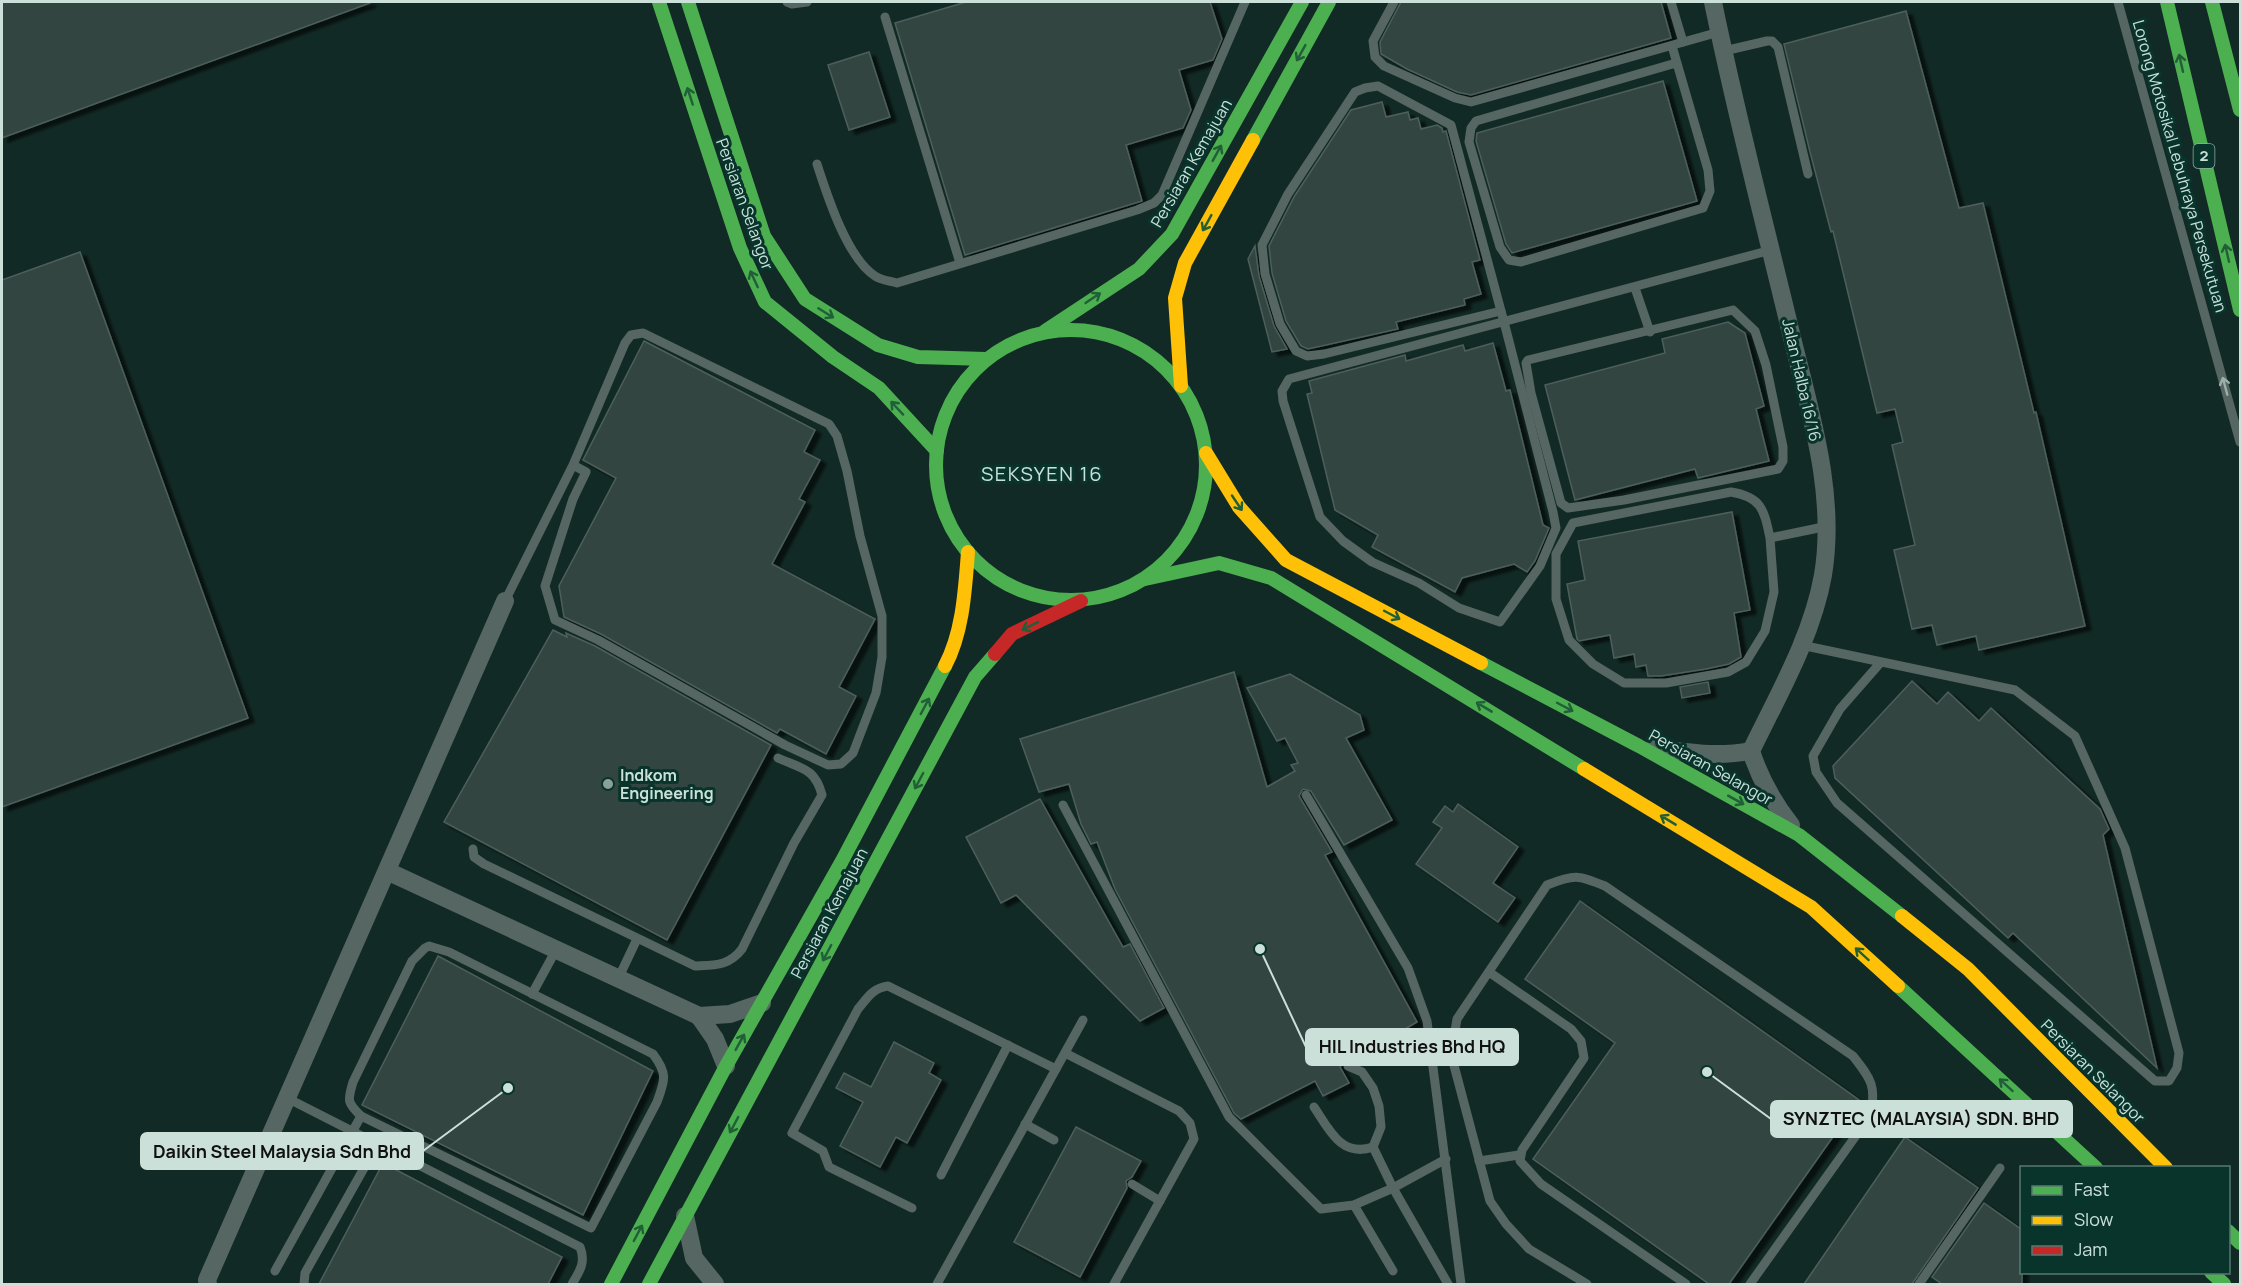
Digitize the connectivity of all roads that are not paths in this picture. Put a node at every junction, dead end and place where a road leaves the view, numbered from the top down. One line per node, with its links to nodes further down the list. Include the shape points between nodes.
1 (659, 2): 35 (main road, Persiaran Selangor, one-way to 1, via 879,388 765,302 740,249)
2 (688, 2): 32 (main road, Persiaran Selangor, one-way to 32, via 764,236 805,299 878,345 918,357)
3 (787, 2): 4 (lane)
4 (807, 2)
5 (1245, 2): 25 (lane, via 1162,195 1154,203)
6 (1302, 2): 30 (main road, Persiaran Kemajuan, one-way to 6, via 1138,269 1172,234)
7 (1329, 2): 33 (main road, one-way to 33, via 1185,263 1175,298)
8 (1394, 2): 18 (lane, via 1373,41 1375,57 1384,66 1470,102)
9 (1671, 2): 17 (lane)
10 (1713, 2): 16 (street, Jalan Halba 16/16)
11 (2118, 2): 34 (lane, Lorong Motosikal Lebuhraya Persekutuan, one-way to 11)
12 (2167, 2): 27 (main road, 2, one-way to 12)
13 (2212, 2): 21 (main road)
14 (2220, 2): 21 (main road)
15 (885, 17): 25 (lane)
16 (1719, 32): 17 (lane); 19 (street, Jalan Halba 16/16)
17 (1683, 42): 18 (lane)
18 (1672, 46): 20 (lane)
19 (1724, 51): 23 (lane, via 1767,41 1778,47); 24 (street, Jalan Halba 16/16)
20 (1676, 63): 20 (lane, via 1708,170 1710,191 1703,208 1521,262 1509,260 1500,247 1469,142 1476,121)
21 (2240, 108)
22 (817, 164): 25 (lane, via 831,207 859,261 875,276 897,283)
23 (1808, 174)
24 (1771, 250): 26 (lane); 38 (street, Jalan Halba 16/16, via 1818,444)
25 (960, 263)
26 (1635, 288): 29 (lane); 31 (lane)
27 (2241, 310)
28 (1501, 311): 28 (lane, via 1324,354 1307,356 1296,351 1280,324 1265,274 1262,244 1288,194 1355,92 1378,86 1452,125); 29 (lane)
29 (1504, 322): 29 (lane, via 1289,379 1282,391 1320,517 1343,541 1372,562 1459,608 1500,622 1540,566 1556,528)
30 (1045, 331): 32 (main road, via 1014,341); 33 (main road, via 1083,330 1121,339 1154,358)
31 (1650, 332): 31 (lane, via 1733,310 1743,318 1755,332 1766,365 1783,461 1778,469 1768,472 1568,508 1561,502 1526,363)
32 (986, 359): 35 (main road, via 962,385 945,416)
33 (1181, 386): 36 (main road, via 1198,418)
34 (2241, 442)
35 (937, 451): 40 (main road, via 938,487 949,522)
36 (1206, 453): 41 (main road, via 1204,490 1193,525 1173,555); 46 (main road, Persiaran Selangor, one-way to 46, via 1239,507 1286,560)
37 (573, 465): 37 (lane, via 625,343 632,335 643,333 829,424 837,436 847,471 882,616 882,657 876,693 852,753 841,764 828,765 785,745 555,620 545,586 573,499 586,472); 43 (lane)
38 (1828, 526): 39 (lane); 44 (street, Jalan Halba 16/16, via 1823,575)
39 (1770, 538): 39 (lane, via 1774,592 1765,631 1746,662 1728,672 1666,683 1624,683 1593,664 1569,640 1556,599 1556,554 1573,523 1731,492 1749,495 1764,511)
40 (968, 552): 42 (main road, via 1000,580 1040,597); 59 (main road, Persiaran Kemajuan, one-way to 40, via 950,657 963,608)
41 (1145, 579): 42 (main road, via 1115,594); 78 (main road, one-way to 41, via 1811,907 1271,578 1219,564)
42 (1083, 600): 87 (main road, Persiaran Kemajuan, one-way to 87, via 1012,634 975,677)
43 (505, 601): 53 (street)
44 (1801, 645): 45 (lane); 47 (street, Jalan Halba 16/16)
45 (1881, 662): 45 (lane, via 2016,690 2075,736 2126,848 2179,1053 2177,1068 2169,1081 2155,1081 1837,803 1816,772 1812,756 1840,709)
46 (1639, 746): 47 (street, via 1725,756); 51 (main road, Persiaran Selangor, one-way to 51)
47 (1751, 751): 51 (street, via 1774,803)
48 (778, 758): 54 (lane, via 811,773 822,795 742,949 734,959 720,965 695,966)
49 (1306, 795): 76 (lane, via 1408,968 1427,1021)
50 (1063, 805): 85 (lane, via 1229,1117 1321,1209)
51 (1799, 835): 79 (main road, Persiaran Selangor, via 1968,969)
52 (473, 849): 54 (lane, via 474,857 484,864)
53 (387, 871): 55 (street); 67 (street)
54 (637, 939): 57 (lane)
55 (556, 950): 57 (street); 58 (lane)
56 (1489, 972): 75 (lane, via 1571,1029 1581,1041 1584,1058); 77 (lane, via 1457,1018 1451,1053); 104 (lane, via 1547,885 1580,876 1605,886 1853,1056 1874,1087 1870,1116)
57 (618, 979): 60 (street)
58 (532, 994): 69 (lane, via 449,952 433,946 425,948 412,961 353,1082 348,1099); 69 (lane, via 653,1054 662,1067 665,1081 657,1102 591,1228)
59 (762, 1003): 60 (street, via 730,1014); 64 (main road, Persiaran Kemajuan, one-way to 59)
60 (699, 1016): 64 (street, via 715,1039)
61 (1083, 1020): 63 (lane)
62 (1008, 1045): 66 (lane); 81 (lane); 86 (lane, via 888,986 872,992 858,1009 792,1133 823,1151 828,1167)
63 (1065, 1053): 66 (lane); 84 (lane, via 1179,1111 1190,1123 1194,1139)
64 (726, 1066): 95 (main road, Persiaran Kemajuan, one-way to 64)
65 (1348, 1066): 74 (lane, via 1362,1072 1379,1106 1382,1127)
66 (1056, 1069): 70 (lane)
67 (287, 1098): 71 (lane); 92 (street)
68 (1314, 1107): 74 (lane, via 1340,1144 1364,1150)
69 (361, 1116): 71 (lane)
70 (1026, 1124): 72 (lane); 98 (lane)
71 (352, 1133): 73 (lane); 90 (lane)
72 (1054, 1140)
73 (377, 1145): 93 (lane, via 305,1273); 94 (lane, via 580,1246 582,1267)
74 (1373, 1148): 83 (lane)
75 (1519, 1155): 77 (lane); 103 (lane, via 1541,1184)
76 (1446, 1159): 83 (lane); 101 (lane)
77 (1479, 1161): 102 (lane, via 1490,1201 1506,1224 1529,1249)
78 (2095, 1166)
79 (2165, 1166)
80 (2000, 1168): 105 (lane)
81 (940, 1175)
82 (1132, 1185): 84 (lane)
83 (1393, 1188): 85 (lane); 100 (lane)
84 (1160, 1201): 99 (lane)
85 (1354, 1205): 91 (lane)
86 (912, 1208)
87 (685, 1216): 96 (main road, Persiaran Kemajuan); 97 (street, via 694,1258)
88 (2230, 1232): 89 (main road)
89 (2241, 1243)
90 (275, 1271)
91 (1392, 1271)
92 (208, 1284)
93 (304, 1284)
94 (572, 1284)
95 (611, 1284)
96 (648, 1284)
97 (715, 1284)
98 (937, 1284)
99 (1114, 1284)
100 (1448, 1284)
101 (1461, 1284)
102 (1587, 1284)
103 (1686, 1284)
104 (1750, 1284)
105 (1919, 1284)

